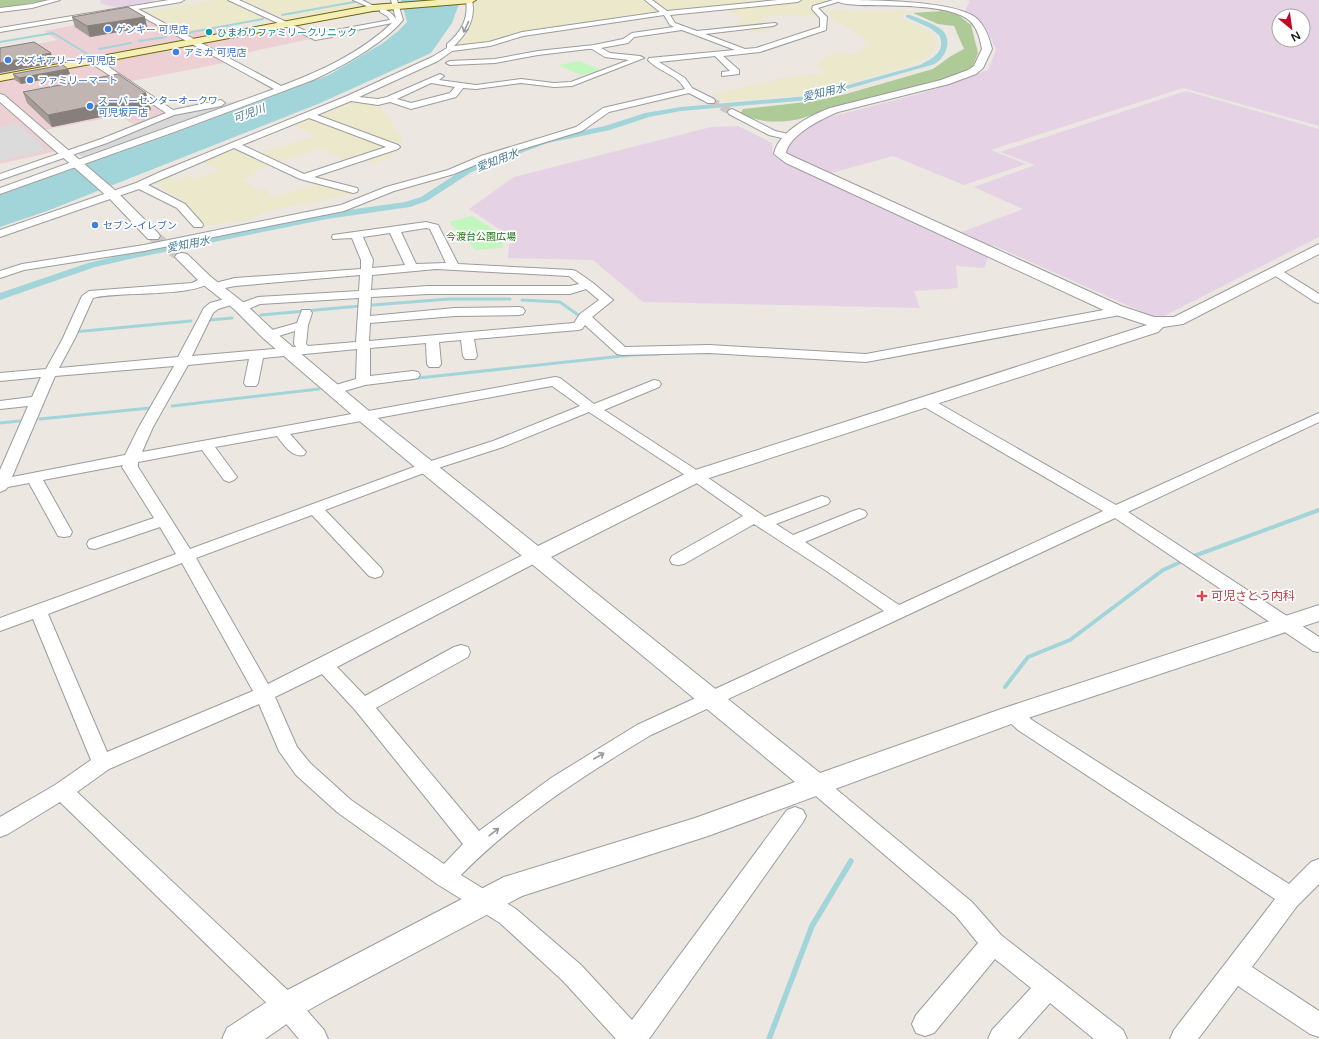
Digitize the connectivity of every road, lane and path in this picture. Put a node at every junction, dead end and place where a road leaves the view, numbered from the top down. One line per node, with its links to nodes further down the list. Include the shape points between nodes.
1 (57, 0): 14 (street)
2 (181, 0): 13 (street)
3 (232, 0): 19 (street)
4 (470, 0): 11 (main road); 30 (street, one-way to 30, via 467,26)
5 (648, 0): 16 (street)
6 (798, 0): 10 (street)
7 (840, 0): 8 (street); 26 (street, via 816,7 824,16 823,28); 51 (street, via 960,12 972,19 983,32 987,49 978,68 972,72 920,90 834,110 807,123)
8 (845, 0)
9 (358, 1): 12 (street)
10 (746, 2): 16 (street); 18 (street)
11 (396, 3): 17 (street); 19 (main road)
12 (373, 7)
13 (131, 8): 22 (street); 28 (street)
14 (0, 10)
15 (382, 11): 17 (street)
16 (666, 13): 20 (street, via 670,22); 30 (street, via 522,34 490,44)
17 (397, 19): 23 (street); 42 (street, via 388,31 331,69)
18 (767, 19): 21 (street); 25 (street)
19 (287, 24): 23 (street, via 315,38); 28 (main road)
20 (682, 28): 25 (street); 29 (street, via 632,35 625,41)
21 (779, 28)
22 (0, 30)
23 (348, 30): 27 (street)
24 (790, 32): 26 (street)
25 (697, 33): 31 (street)
26 (806, 35): 31 (street)
27 (320, 36)
28 (192, 42): 36 (main road); 42 (street)
29 (594, 47): 33 (street, via 608,55); 37 (street, via 538,53 495,62)
30 (451, 48): 34 (street)
31 (745, 51): 32 (street)
32 (716, 54): 35 (street); 38 (street, via 736,72)
33 (640, 58): 35 (street); 41 (street, via 572,84 521,81 476,87)
34 (435, 59): 37 (street); 45 (street)
35 (652, 60): 43 (street, via 679,75)
36 (94, 61): 39 (main road); 49 (street)
37 (450, 63): 40 (street, via 444,74)
38 (725, 74)
39 (0, 78)
40 (432, 81): 41 (street); 46 (street)
41 (460, 86): 46 (street, via 453,95 411,106)
42 (277, 88): 49 (street, via 250,97); 54 (street)
43 (689, 90): 47 (street); 74 (street, via 606,110 579,130 536,141 451,172 390,189 344,208 144,248 22,267)
44 (0, 97): 53 (street)
45 (350, 98): 46 (street, via 373,102); 50 (street)
46 (390, 99)
47 (711, 101)
48 (732, 112): 51 (street, via 772,133)
49 (172, 113): 53 (street)
50 (310, 115): 52 (street); 56 (street, via 395,147)
51 (790, 137): 82 (street, via 781,148 780,154 790,160)
52 (234, 145): 56 (street); 57 (street)
53 (66, 154): 54 (street); 55 (street)
54 (77, 165): 59 (street); 60 (street)
55 (0, 177)
56 (303, 177): 58 (street)
57 (140, 184): 60 (street); 61 (street, via 181,206)
58 (353, 190)
59 (0, 191)
60 (109, 193): 63 (street); 65 (street)
61 (198, 226)
62 (394, 229): 64 (street); 69 (street, via 426,225 434,227); 70 (street)
63 (0, 234)
64 (356, 234): 66 (street); 72 (street, via 368,260)
65 (153, 236)
66 (337, 237)
67 (1319, 248): 73 (street)
68 (182, 257): 75 (street)
69 (454, 267): 70 (street); 71 (street)
70 (412, 268): 72 (street)
71 (511, 271): 76 (street, via 572,273); 77 (street)
72 (368, 272): 75 (street); 78 (street)
73 (1275, 272): 79 (street); 85 (street, via 1178,321)
74 (0, 274)
75 (211, 283): 80 (street); 96 (street, via 88,296)
76 (589, 285): 77 (street, via 570,290); 83 (street, via 607,300)
77 (515, 289): 78 (street); 81 (street)
78 (365, 294): 80 (street, via 258,301 246,306); 84 (street)
79 (1319, 299)
80 (235, 304): 87 (street); 94 (street, via 214,306 208,311)
81 (519, 311): 84 (street, via 455,312); 86 (street)
82 (1120, 311): 83 (street, via 866,358 709,349 622,351); 85 (street)
83 (584, 316): 86 (street, via 578,326)
84 (363, 320): 90 (street)
85 (1158, 324): 104 (street, via 1152,329)
86 (523, 330): 88 (street)
87 (269, 335): 91 (street); 91 (street, via 304,319)
88 (467, 336): 89 (street); 93 (street)
89 (432, 339): 90 (street); 95 (street)
90 (363, 345): 91 (street); 99 (street)
91 (297, 350): 92 (street); 102 (street)
92 (257, 354): 94 (street); 100 (street)
93 (470, 356)
94 (183, 361): 96 (street); 112 (street)
95 (434, 364)
96 (50, 373): 98 (street); 103 (street)
97 (413, 375): 99 (street)
98 (0, 377)
99 (363, 381): 102 (street)
100 (252, 383)
101 (654, 384): 106 (street)
102 (334, 390): 107 (street)
103 (38, 401): 105 (street); 117 (street)
104 (926, 402): 115 (street); 120 (street)
105 (0, 405)
106 (592, 408): 107 (street, via 555,381); 113 (street, via 498,444); 115 (street)
107 (363, 416): 109 (street); 113 (street)
108 (1319, 417): 120 (street)
109 (280, 431): 110 (street); 111 (street)
110 (206, 444): 112 (street); 114 (street)
111 (299, 452)
112 (131, 459): 116 (street); 122 (street, via 132,472)
113 (427, 467): 119 (street); 128 (street)
114 (229, 476)
115 (696, 476): 123 (street); 128 (street)
116 (34, 478): 117 (street); 124 (street)
117 (0, 485)
118 (822, 501): 123 (street)
119 (315, 508): 127 (street); 130 (street)
120 (1115, 511): 132 (street); 134 (street)
121 (859, 514): 125 (street)
122 (163, 520): 126 (street); 127 (street)
123 (759, 520): 125 (street); 129 (street)
124 (64, 532)
125 (792, 541): 132 (street)
126 (95, 544)
127 (186, 556): 131 (street); 139 (street)
128 (535, 556): 138 (street); 140 (street)
129 (678, 560)
130 (375, 572)
131 (38, 611): 135 (street); 143 (street)
132 (897, 612): 140 (street)
133 (1319, 613): 134 (street)
134 (1286, 624): 136 (street); 142 (street)
135 (0, 625)
136 (1319, 646)
137 (461, 652): 141 (street)
138 (324, 665): 139 (street); 141 (street)
139 (264, 694): 143 (street); 150 (street, via 289,751 303,769 344,806)
140 (710, 698): 144 (street); 148 (street, one-way to 140, via 556,784 592,760 644,730)
141 (363, 706): 148 (street)
142 (1013, 714): 144 (street); 151 (street, via 1025,725)
143 (102, 763): 145 (street)
144 (817, 785): 152 (street, via 698,828 514,886); 153 (street, via 964,909)
145 (62, 791): 147 (street); 156 (street)
146 (795, 816): 161 (street)
147 (0, 828)
148 (477, 845): 150 (street)
149 (1319, 869): 151 (street)
150 (445, 877): 152 (street)
151 (1291, 897): 154 (street)
152 (483, 902): 156 (street); 161 (street, via 508,916 572,972)
153 (993, 943): 155 (street); 157 (street)
154 (1235, 970): 158 (street); 164 (street)
155 (1048, 987): 162 (street); 163 (street)
156 (287, 1006): 159 (street); 160 (street)
157 (924, 1024)
158 (1319, 1025)
159 (238, 1039)
160 (315, 1039)
161 (634, 1039)
162 (1001, 1039)
163 (1114, 1039)
164 (1183, 1039)

